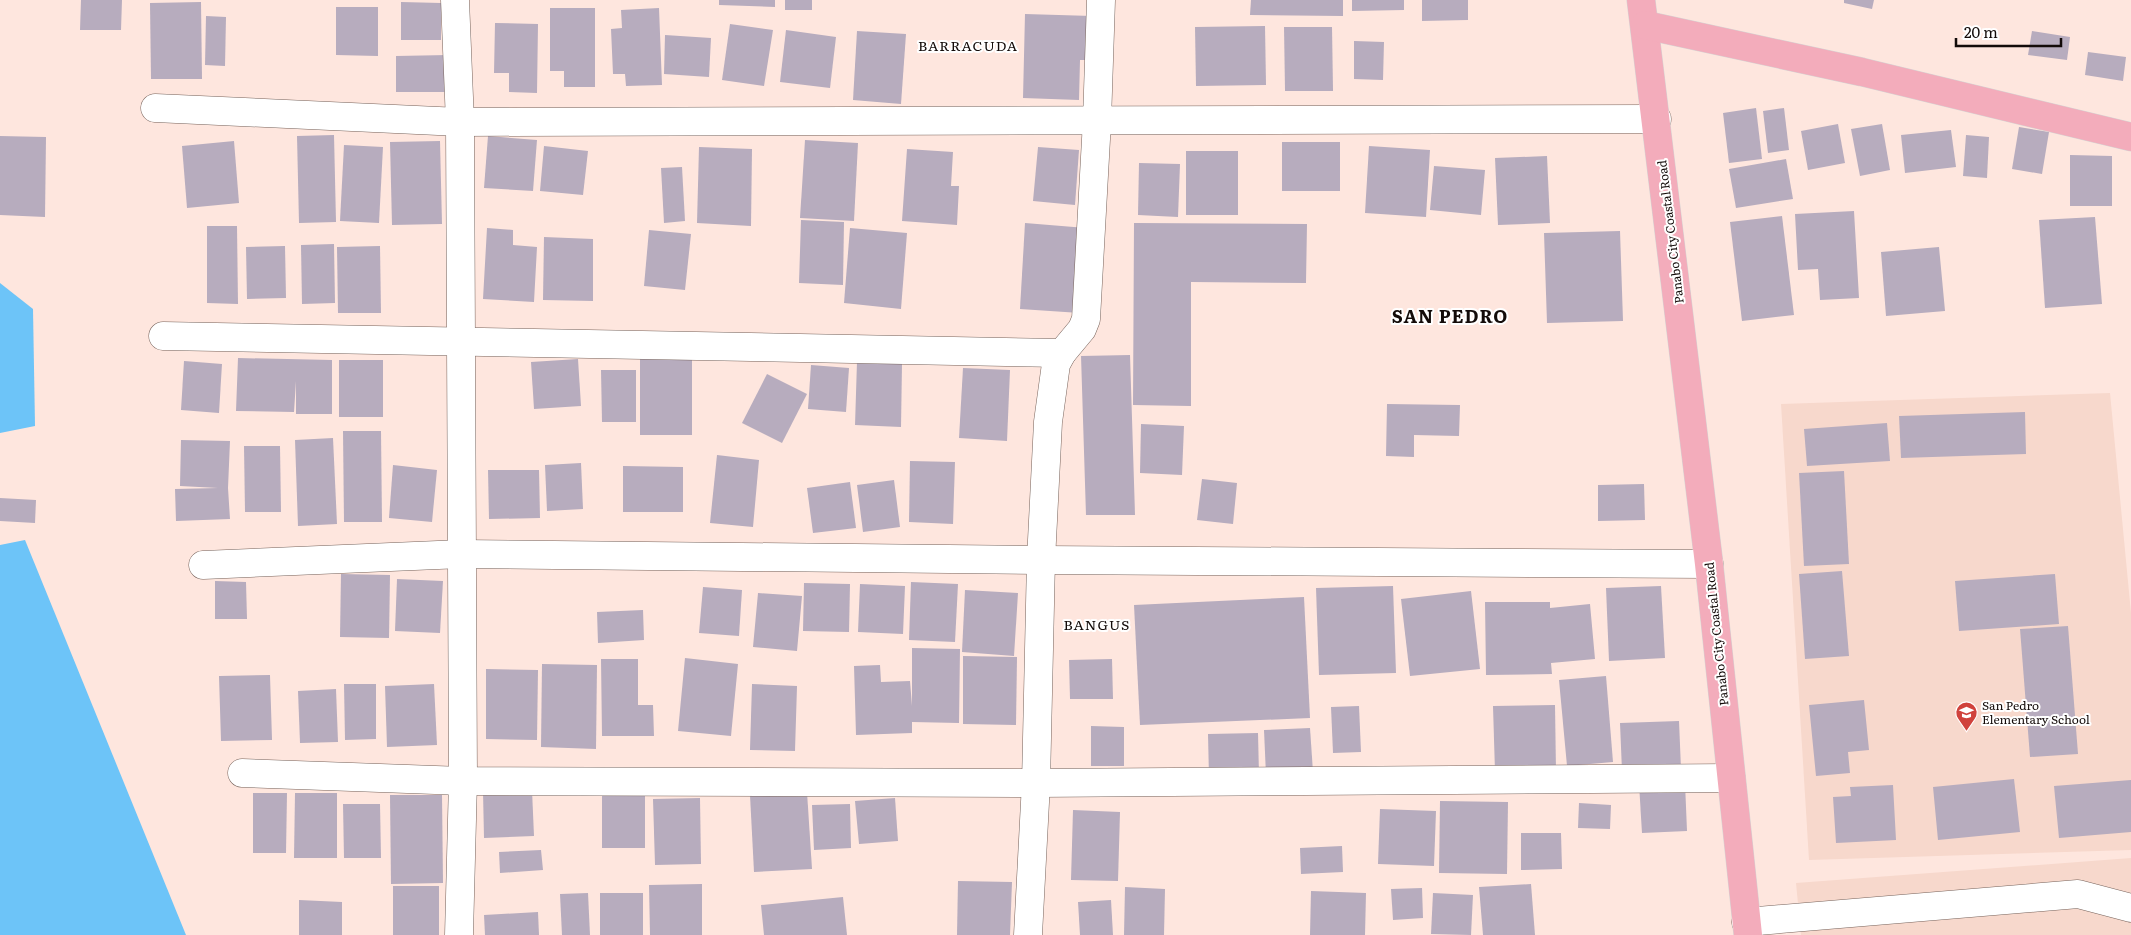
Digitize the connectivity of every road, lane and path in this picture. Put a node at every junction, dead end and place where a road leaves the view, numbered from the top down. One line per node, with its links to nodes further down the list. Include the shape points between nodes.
1 (455, 0): 7 (street)
2 (1101, 0): 6 (street)
3 (1643, 12): 5 (main road, Panabo City Coastal Road); 8 (main road, Panabo City Coastal Road, via 1862,72)
4 (154, 108): 7 (street)
5 (1657, 119): 6 (street); 14 (main road, Panabo City Coastal Road)
6 (1098, 121): 7 (street); 11 (street, via 1086,318 1082,329)
7 (460, 122): 10 (street)
8 (2131, 136)
9 (163, 336): 10 (street)
10 (460, 341): 11 (street); 12 (street)
11 (1062, 353): 13 (street, via 1056,364 1048,422)
12 (462, 554): 13 (street); 15 (street); 18 (street)
13 (1041, 560): 14 (street); 19 (street)
14 (1709, 564): 17 (main road, Panabo City Coastal Road)
15 (203, 565)
16 (242, 773): 18 (street)
17 (1731, 778): 19 (street); 21 (main road, Panabo City Coastal Road)
18 (463, 782): 19 (street); 22 (street)
19 (1036, 783): 23 (street)
20 (2131, 908): 21 (street, via 2078,894)
21 (1747, 928)
22 (459, 935)
23 (1028, 935)

